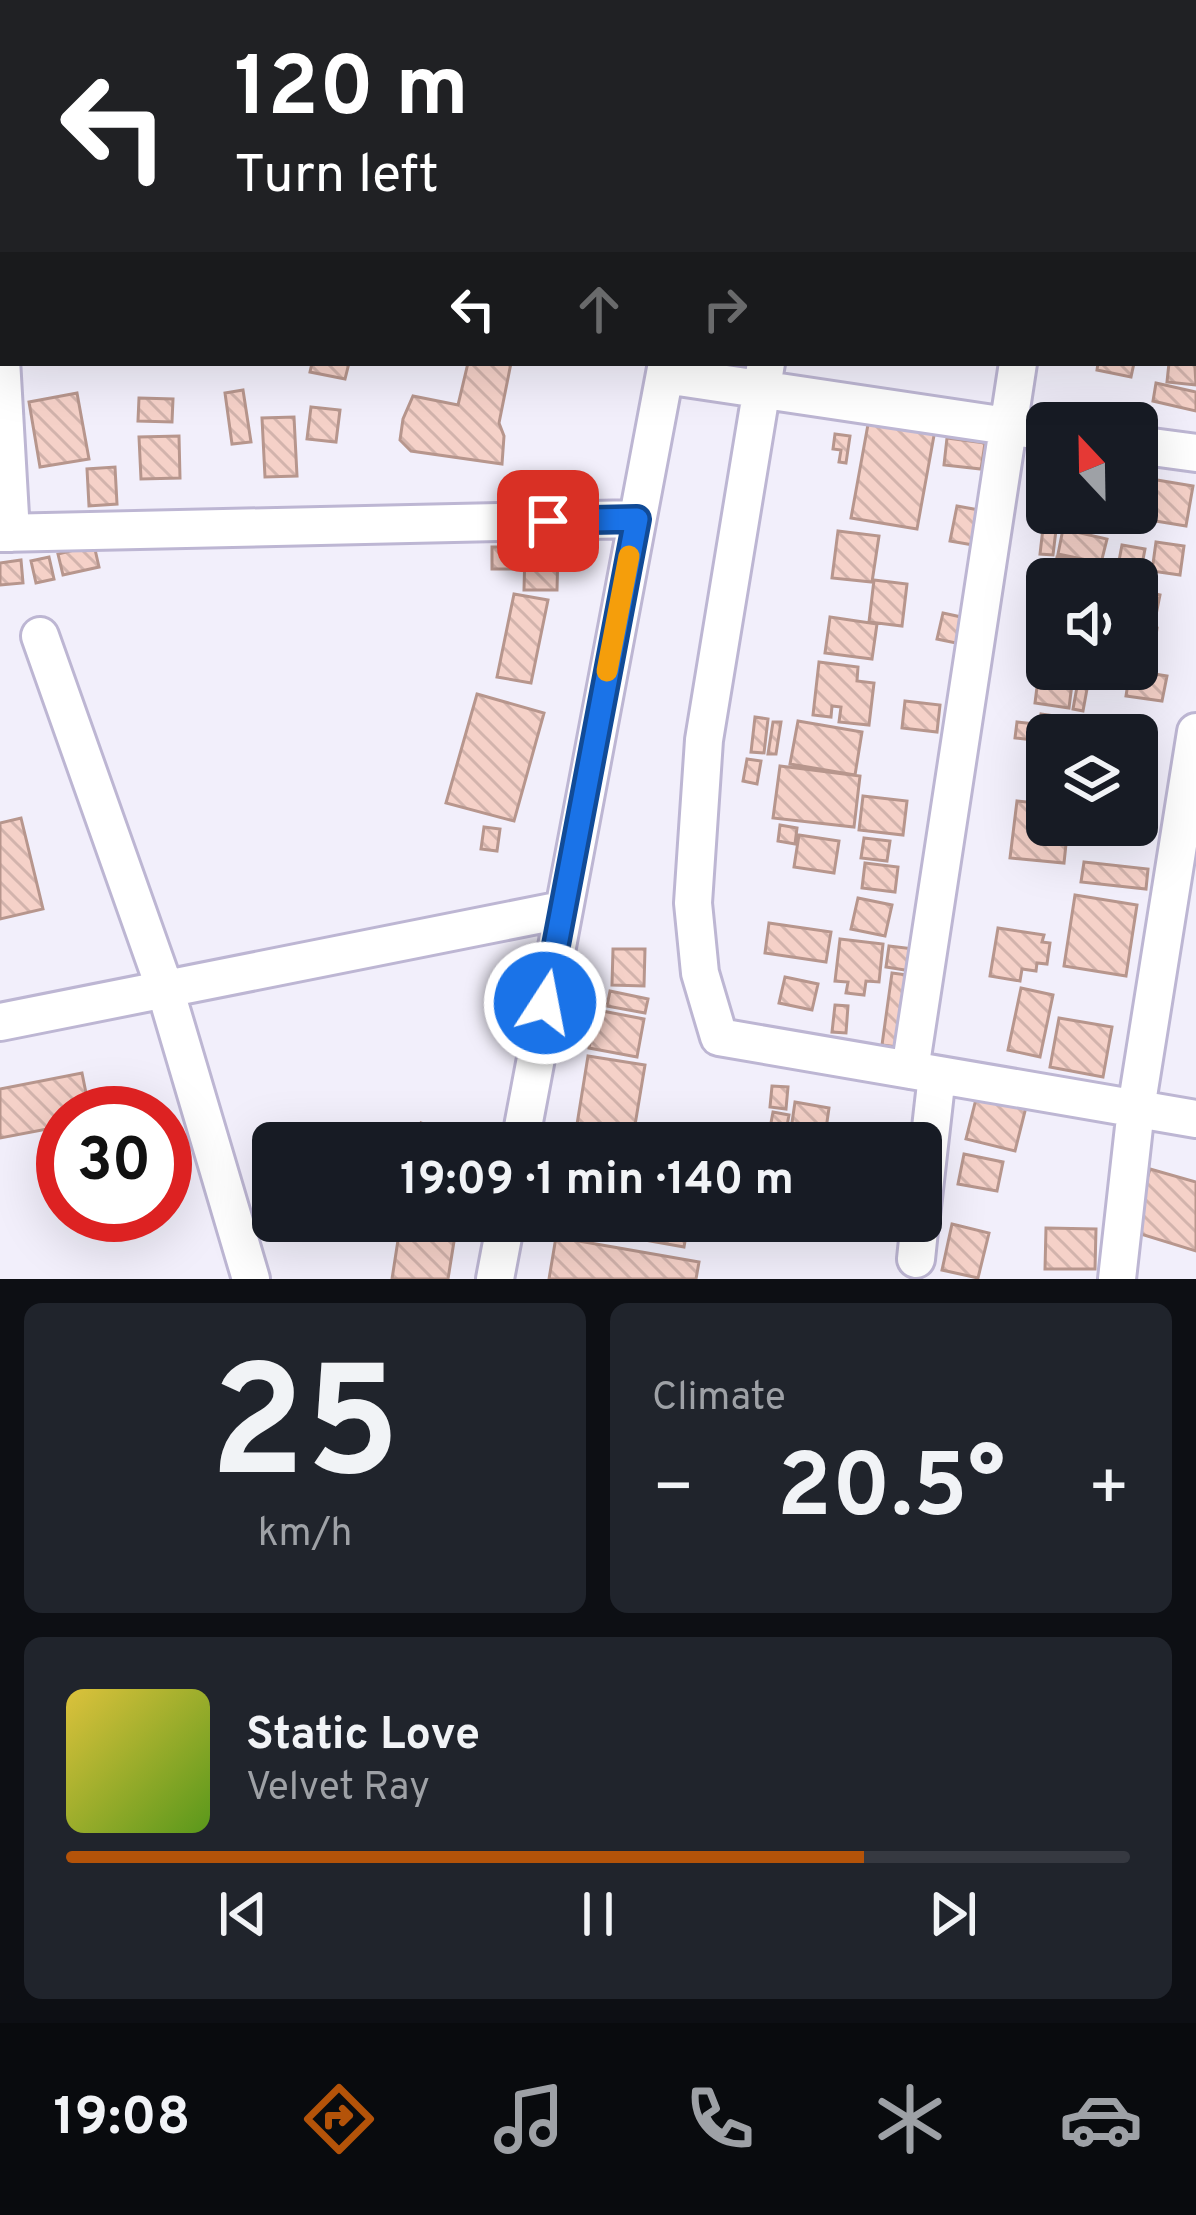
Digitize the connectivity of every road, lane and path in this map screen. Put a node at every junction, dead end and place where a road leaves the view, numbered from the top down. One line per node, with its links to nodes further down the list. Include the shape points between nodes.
1 (0, 366): 10 (street)
2 (1018, 366): 5 (street)
3 (677, 373): 4 (street); 9 (street)
4 (758, 381): 5 (street); 16 (street, via 704,740 693,903 700,974 719,1037)
5 (1008, 427): 6 (street); 16 (street)
6 (1026, 429)
7 (1158, 448): 8 (street)
8 (1196, 453)
9 (637, 519): 10 (street); 13 (street)
10 (6, 533)
11 (40, 636): 14 (street)
12 (1196, 732): 17 (street)
13 (562, 910): 14 (street); 19 (street)
14 (165, 989): 15 (street); 24 (street)
15 (0, 1022)
16 (923, 1072): 17 (street); 20 (street)
17 (1136, 1109): 18 (street); 26 (street)
18 (1196, 1119)
19 (524, 1122)
20 (922, 1122)
21 (502, 1242): 25 (street)
22 (918, 1242): 23 (street)
23 (916, 1259)
24 (251, 1279)
25 (495, 1279)
26 (1118, 1279)

